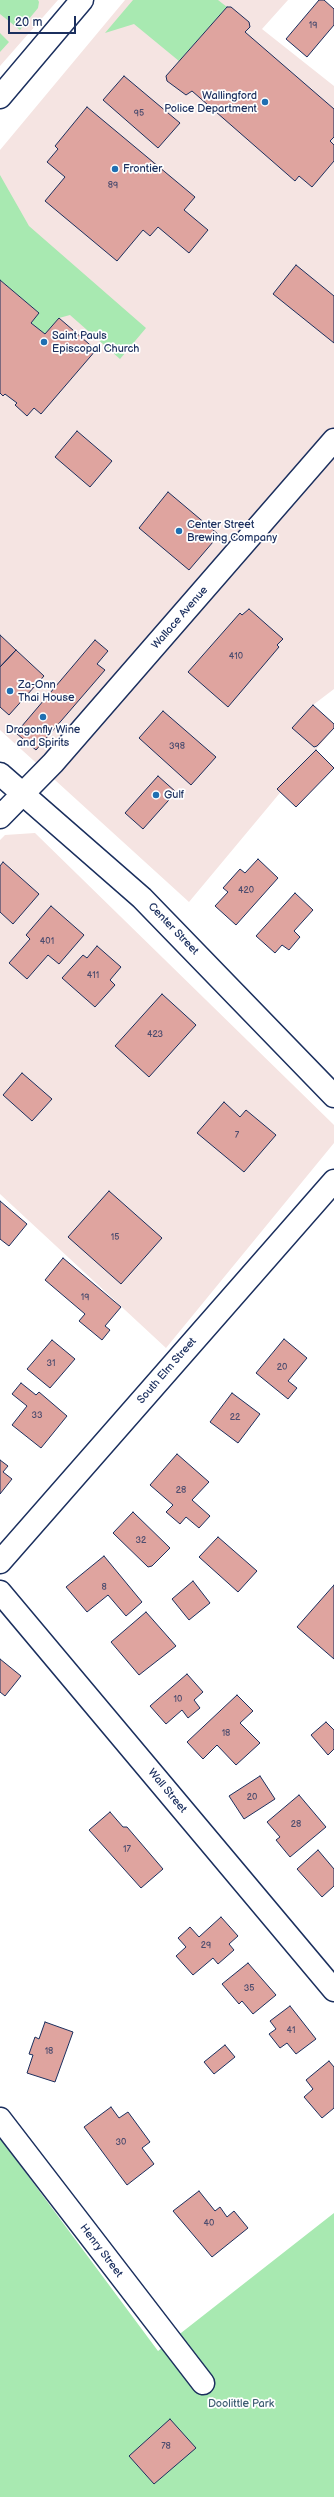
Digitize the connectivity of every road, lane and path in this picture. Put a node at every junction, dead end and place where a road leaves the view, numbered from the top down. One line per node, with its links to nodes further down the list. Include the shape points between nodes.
1 (82, 0): 2 (street)
2 (0, 97)
3 (334, 440): 5 (street, Wallace Avenue, via 53,763)
4 (0, 774): 5 (street, Center Street)
5 (22, 794): 6 (street, Wallace Avenue); 7 (street, Center Street, via 148,903)
6 (0, 817)
7 (334, 1096)
8 (334, 1181): 9 (street, South Elm Street)
9 (0, 1562)
10 (0, 1592): 11 (street, Wall Street)
11 (334, 1990)
12 (0, 2119): 13 (street, Henry Street)
13 (203, 2383)

